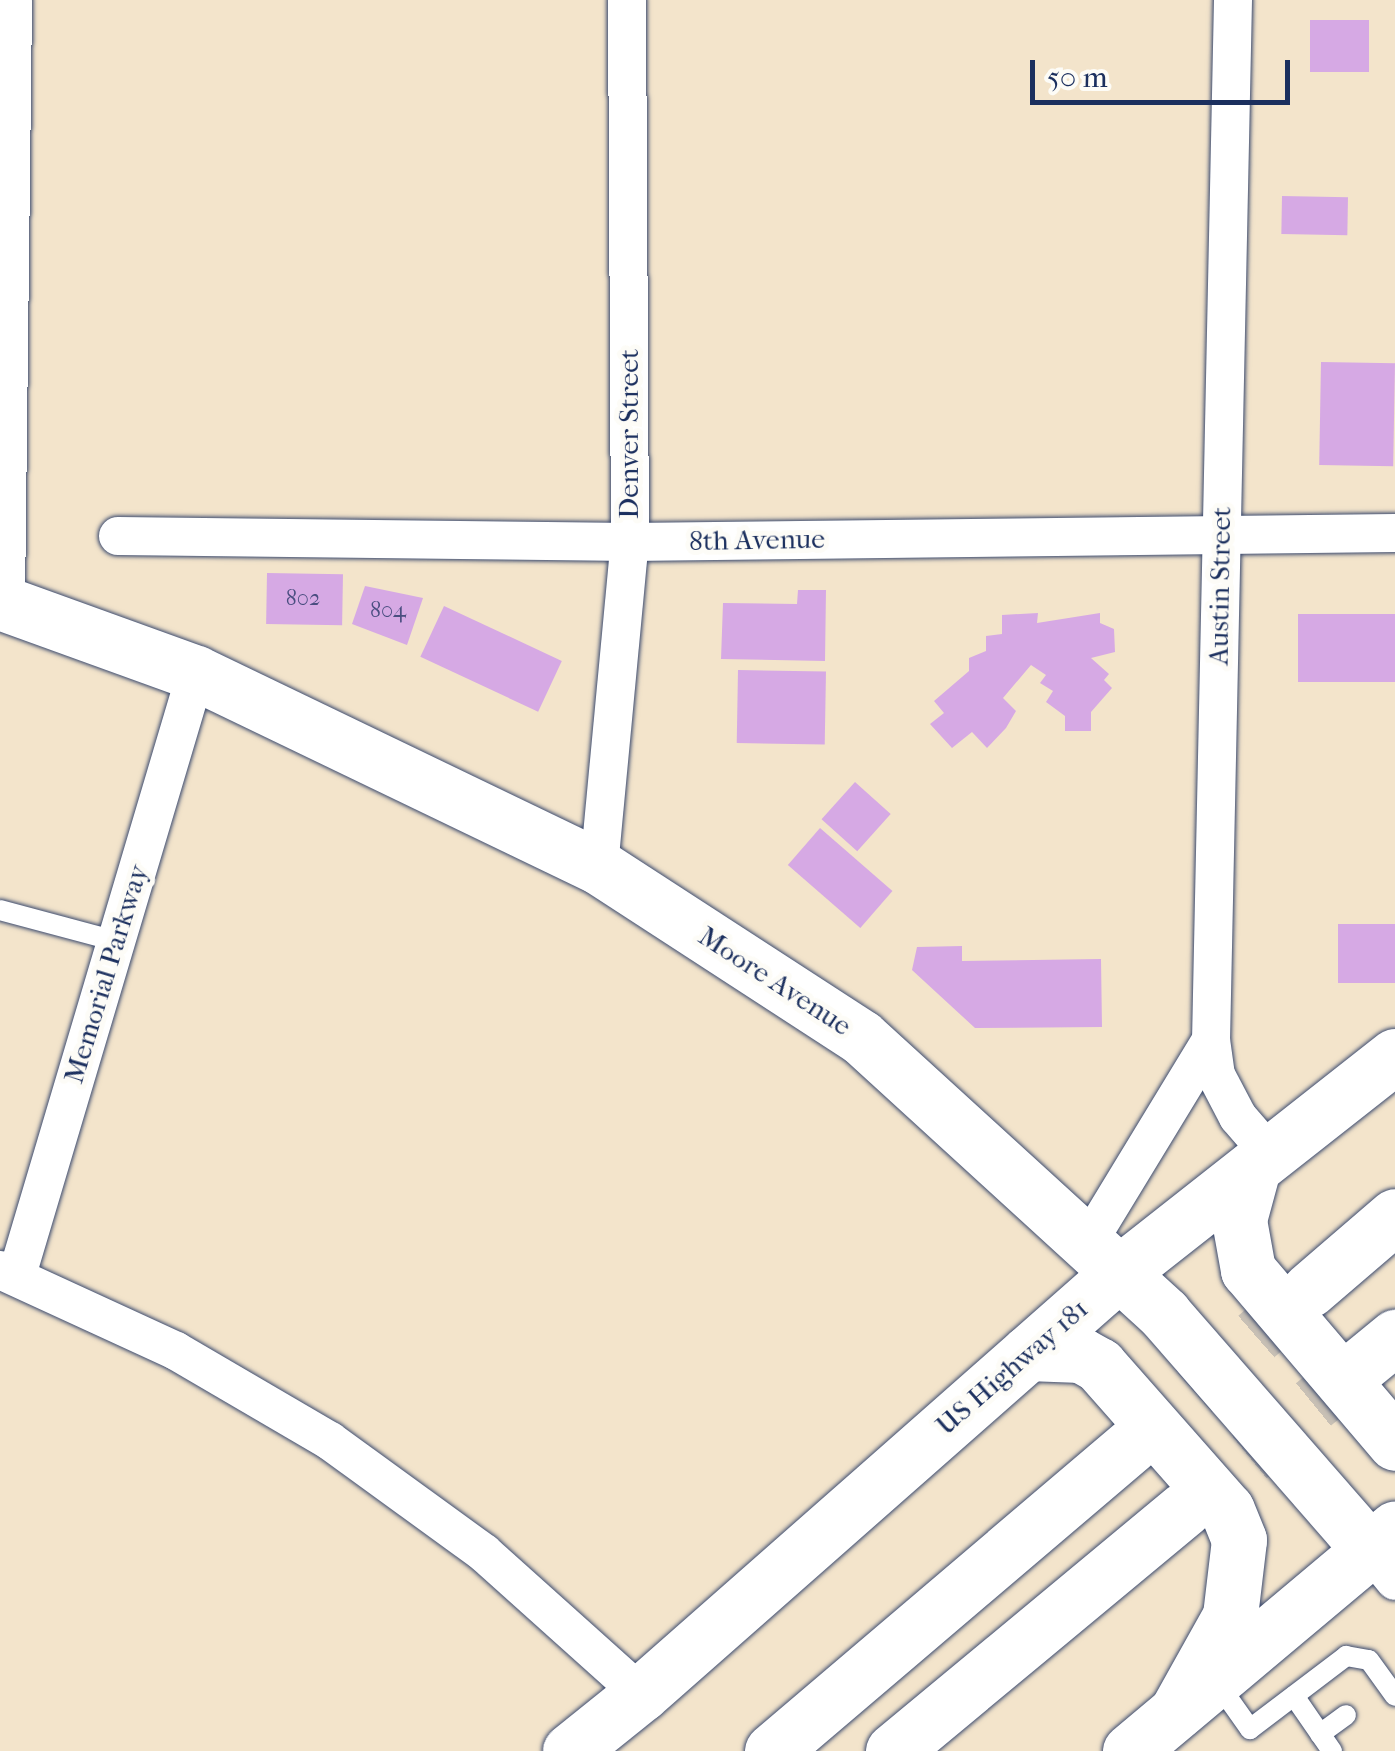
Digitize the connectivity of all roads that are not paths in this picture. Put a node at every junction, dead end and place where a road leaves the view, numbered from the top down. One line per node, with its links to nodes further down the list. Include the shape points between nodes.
1 (8, 0): 8 (street)
2 (627, 0): 7 (street, Denver Street)
3 (1233, 0): 4 (street, Austin Street)
4 (1221, 531): 5 (street, 8th Avenue); 7 (street, 8th Avenue); 13 (street, Austin Street)
5 (1395, 532)
6 (118, 536): 7 (street, 8th Avenue)
7 (630, 542): 10 (street, Denver Street)
8 (0, 602): 9 (main road, Moore Avenue)
9 (196, 674): 10 (main road, Moore Avenue); 12 (street, Memorial Parkway)
10 (599, 867): 17 (main road, Moore Avenue, via 861,1037)
11 (0, 910): 12 (lane)
12 (116, 941): 18 (street, Memorial Parkway)
13 (1210, 1040): 15 (street, Austin Street, via 1216,1075); 17 (street)
14 (1395, 1056): 15 (main road, US Highway 181)
15 (1262, 1161): 17 (main road, US Highway 181); 21 (main road, via 1239,1220 1248,1270)
16 (1395, 1216): 19 (main road)
17 (1103, 1258): 20 (main road, US Highway 181); 24 (main road, Moore Avenue, via 1164,1314)
18 (8, 1272): 26 (street, via 176,1352 330,1441 484,1553)
19 (1310, 1290)
20 (1028, 1353): 26 (main road, US Highway 181); 27 (main road, via 1069,1354 1099,1365 1227,1510 1239,1540 1230,1616)
21 (1395, 1443)
22 (1130, 1445): 32 (main road)
23 (1186, 1509): 33 (main road)
24 (1386, 1553): 27 (main road)
25 (1387, 1692): 28 (lane, via 1369,1660 1346,1656)
26 (641, 1694): 31 (main road, US Highway 181)
27 (1196, 1695): 28 (lane, via 1250,1729); 34 (main road)
28 (1294, 1696): 30 (lane)
29 (1346, 1715): 30 (lane)
30 (1326, 1742)
31 (570, 1751)
32 (772, 1751)
33 (893, 1751)
34 (1130, 1751)

